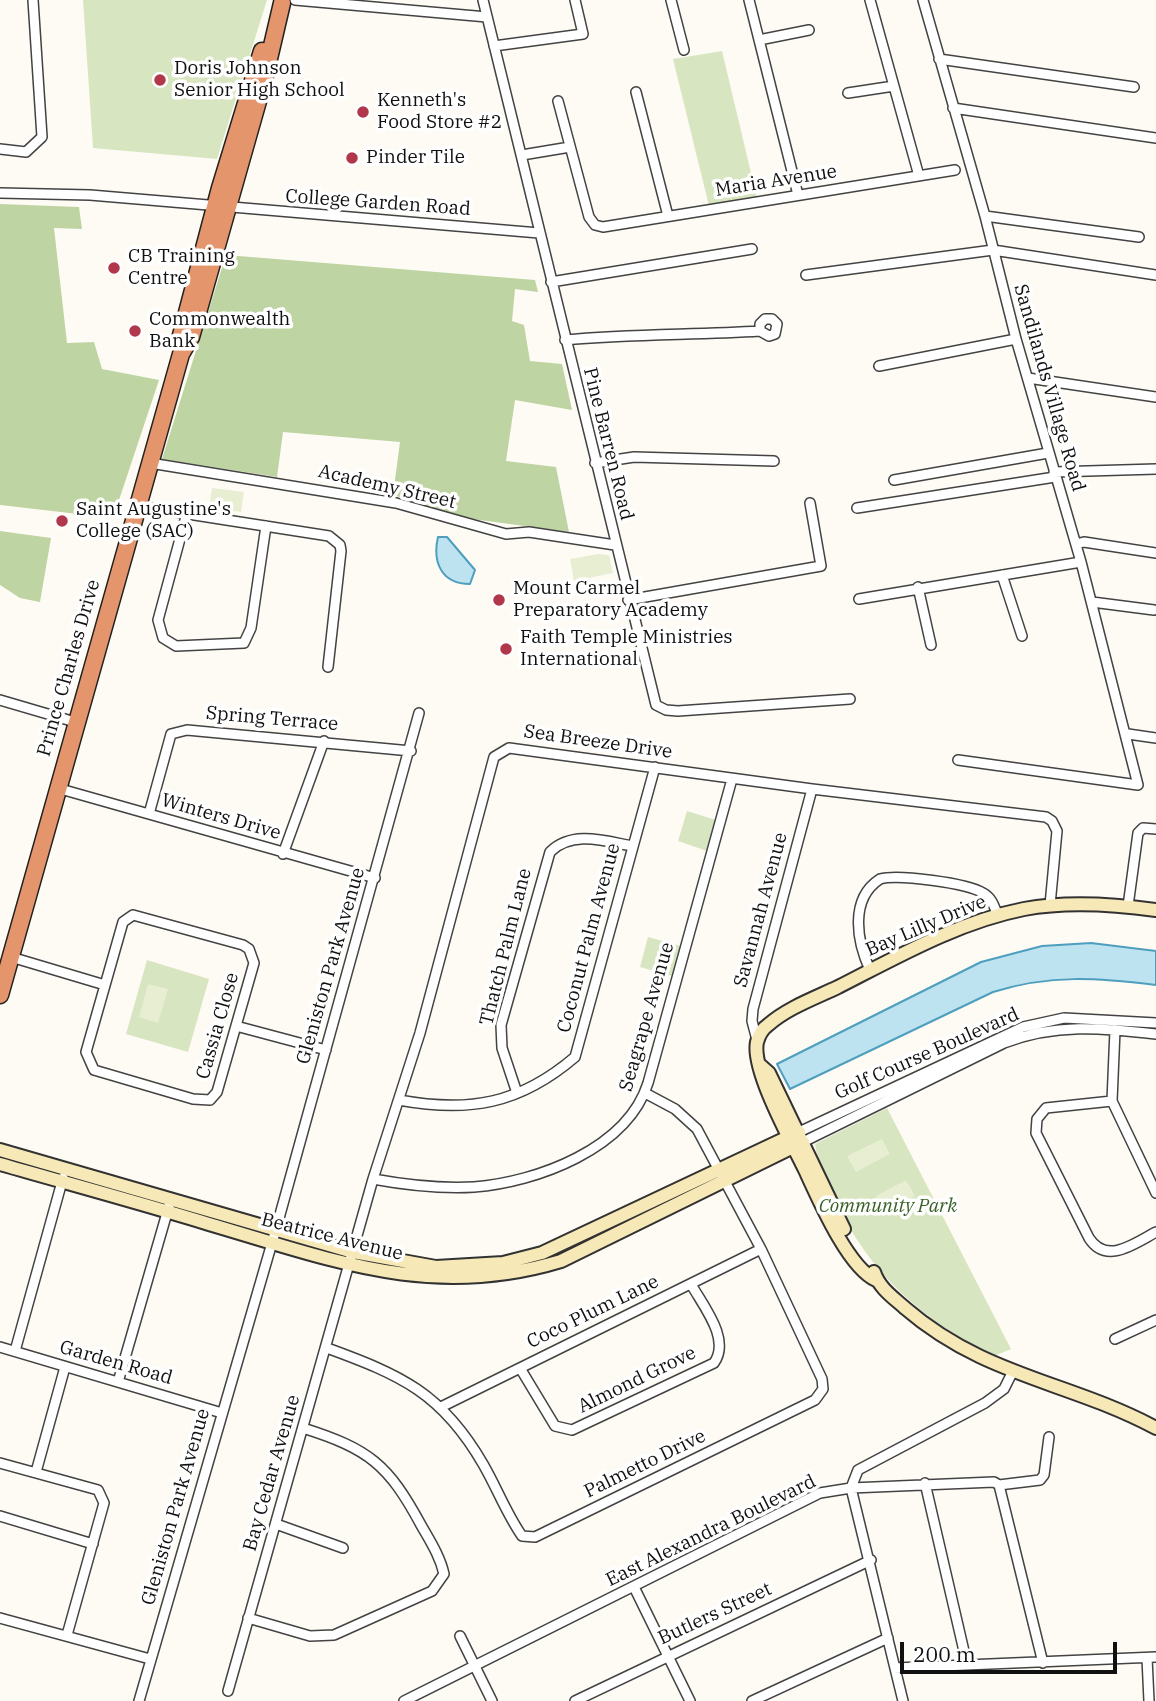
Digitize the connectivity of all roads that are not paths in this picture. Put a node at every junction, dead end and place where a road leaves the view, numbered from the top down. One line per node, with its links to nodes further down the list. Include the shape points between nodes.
1 (33, 0): 23 (street, via 42,137 26,152)
2 (483, 0): 9 (street, Pine Barren Road)
3 (575, 0): 12 (street, via 583,34)
4 (671, 0): 13 (street)
5 (749, 0): 11 (street)
6 (870, 0): 15 (street)
7 (923, 0): 14 (street, Sandilands Village Road)
8 (286, 1): 9 (street); 29 (highway, Prince Charles Drive)
9 (487, 17): 12 (street, Pine Barren Road)
10 (809, 30): 11 (street)
11 (759, 40): 28 (street)
12 (494, 46): 24 (street, Pine Barren Road)
13 (684, 50)
14 (939, 59): 16 (street); 20 (street, Sandilands Village Road)
15 (894, 86): 18 (street); 26 (street)
16 (1135, 87)
17 (636, 92): 30 (street)
18 (848, 93)
19 (558, 101): 22 (street)
20 (953, 108): 21 (street); 31 (street, Sandilands Village Road)
21 (1156, 138)
22 (570, 147): 24 (street); 30 (street, Maria Avenue, via 595,225)
23 (0, 149)
24 (522, 155): 32 (street, Pine Barren Road)
25 (955, 170): 26 (street, Maria Avenue)
26 (919, 176): 28 (street, Maria Avenue)
27 (0, 193): 29 (street, College Garden Road, via 90,195)
28 (798, 195): 30 (street, Maria Avenue)
29 (221, 208): 32 (street, College Garden Road); 47 (highway, Prince Charles Drive, via 191,337 181,354)
30 (668, 216)
31 (985, 216): 33 (street); 35 (street, Sandilands Village Road)
32 (539, 233): 38 (street, Pine Barren Road)
33 (1139, 237)
34 (752, 249): 38 (street)
35 (993, 250): 36 (street); 37 (street); 40 (street, Sandilands Village Road)
36 (806, 275)
37 (1156, 275)
38 (551, 282): 41 (street, Pine Barren Road)
39 (760, 331): 41 (street)
40 (1016, 339): 42 (street); 43 (street, Sandilands Village Road)
41 (565, 340): 48 (street, Pine Barren Road)
42 (879, 366)
43 (1028, 378): 44 (street); 45 (street, Sandilands Village Road)
44 (1156, 397)
45 (1048, 453): 50 (street, Sandilands Village Road); 51 (street)
46 (774, 461): 48 (street, via 634,457)
47 (150, 463): 53 (highway, Prince Charles Drive); 58 (street, Academy Street, via 396,503 506,534)
48 (595, 463): 58 (street, Pine Barren Road)
49 (1156, 469): 50 (street)
50 (1054, 474): 54 (street); 57 (street, Sandilands Village Road)
51 (894, 480)
52 (810, 503): 64 (street, via 821,566)
53 (137, 506): 55 (street); 73 (highway, Prince Charles Drive)
54 (857, 508)
55 (187, 513): 56 (street); 56 (street, via 158,620 163,638 176,646 244,643 251,628)
56 (266, 526): 69 (street, via 329,536 340,545)
57 (1076, 544): 59 (street); 60 (street, Sandilands Village Road)
58 (615, 545): 64 (street, Pine Barren Road)
59 (1156, 553)
60 (1081, 562): 61 (street); 65 (street, Sandilands Village Road)
61 (1002, 575): 62 (street); 67 (street)
62 (918, 587): 63 (street); 68 (street)
63 (859, 599)
64 (628, 600): 70 (street, Pine Barren Road, via 651,692 656,705 666,710)
65 (1092, 601): 66 (street); 74 (street, Sandilands Village Road)
66 (1154, 610)
67 (1022, 636)
68 (931, 645)
69 (328, 667)
70 (850, 699)
71 (0, 700): 73 (street)
72 (419, 713): 77 (street, Gleniston Park Avenue)
73 (75, 722): 81 (highway, Prince Charles Drive)
74 (1128, 734): 75 (street); 78 (street, Sandilands Village Road, via 1138,785)
75 (1156, 738)
76 (324, 741): 77 (street, Spring Terrace); 83 (street, Spring Terrace, via 187,730 170,734); 86 (street)
77 (411, 751): 87 (street, Gleniston Park Avenue)
78 (958, 760)
79 (655, 767): 80 (street, Sea Breeze Drive); 85 (street, Coconut Palm Avenue); 104 (street, Sea Breeze Drive, via 509,748 494,757)
80 (732, 779): 82 (street, Sea Breeze Drive); 103 (street, Seagrape Avenue)
81 (57, 788): 83 (street, Winters Drive); 92 (highway, Prince Charles Drive)
82 (811, 789): 88 (street, Sea Breeze Drive, via 1048,817 1057,831); 100 (street, Savannah Avenue, via 753,1009)
83 (149, 814): 86 (street, Winters Drive)
84 (1156, 829): 89 (street, via 1143,828 1138,833)
85 (632, 846): 102 (street, Coconut Palm Avenue, via 575,1057 547,1081); 102 (street, Thatch Palm Lane, via 570,840 550,852 501,1025 502,1048)
86 (283, 854): 87 (street, Winters Drive)
87 (375, 878): 101 (street, Gleniston Park Avenue)
88 (1050, 905): 89 (main road, Bay Lilly Drive); 91 (main road, Bay Lilly Drive)
89 (1128, 906): 90 (main road, Bay Lilly Drive)
90 (1156, 910)
91 (998, 915): 93 (main road, Bay Lilly Drive); 93 (street, via 991,900 975,889 880,879 865,895 858,922)
92 (10, 957): 94 (street); 95 (highway, Prince Charles Drive)
93 (870, 971): 100 (main road, Bay Lilly Drive, via 780,1016)
94 (105, 985): 97 (street, Cassia Close, via 122,922 132,915 243,945 254,963); 97 (street, Cassia Close, via 86,1052 94,1070 210,1100 217,1092)
95 (0, 995)
96 (1156, 1023): 106 (street, Golf Course Boulevard, via 1064,1018 1023,1027)
97 (236, 1026): 101 (street)
98 (1115, 1030): 99 (street, Golf Course Boulevard); 105 (street); 106 (street, Golf Course Boulevard, via 1073,1026 1031,1032)
99 (1156, 1034)
100 (757, 1040): 106 (main road, via 761,1077)
101 (326, 1049): 116 (street, Gleniston Park Avenue)
102 (517, 1093): 104 (street, Coconut Palm Avenue, via 439,1107)
103 (645, 1093): 110 (street, Palmetto Drive, via 693,1123); 111 (street, Seagrape Avenue, via 629,1121 609,1137 522,1178 449,1188)
104 (399, 1100): 111 (street, Sea Breeze Drive)
105 (1112, 1101): 113 (street); 115 (street, via 1046,1108 1037,1119 1036,1133 1097,1248 1115,1252)
106 (796, 1139): 110 (main road, Beatrice Avenue); 127 (main road, via 835,1229 860,1266 944,1339)
107 (0, 1150): 109 (main road, Beatrice Avenue)
108 (0, 1164): 112 (main road, Beatrice Avenue)
109 (65, 1168): 112 (street); 114 (main road, Beatrice Avenue)
110 (722, 1175): 117 (street, Palmetto Drive); 118 (main road, Beatrice Avenue, via 565,1245 503,1263 436,1267)
111 (373, 1179): 118 (street, Sea Breeze Drive)
112 (62, 1182): 114 (main road, Beatrice Avenue); 124 (street)
113 (1156, 1193)
114 (169, 1205): 116 (main road, Beatrice Avenue); 128 (street)
115 (1156, 1232)
116 (274, 1236): 118 (main road, Beatrice Avenue); 130 (street, Gleniston Park Avenue)
117 (761, 1249): 119 (street, Coco Plum Lane); 129 (street, Palmetto Drive, via 822,1379 823,1390 815,1401 535,1537 522,1536 469,1441)
118 (351, 1258): 123 (street, Bay Cedar Avenue)
119 (691, 1284): 126 (street, Coco Plum Lane); 126 (street, Almond Grove, via 720,1340 720,1354 714,1363 572,1430 555,1426)
120 (1156, 1320): 121 (street)
121 (1115, 1339)
122 (0, 1347): 124 (street, Garden Road)
123 (327, 1348): 129 (street, Palmetto Drive, via 383,1369); 131 (street, Bay Cedar Avenue)
124 (15, 1351): 125 (street, Garden Road)
125 (65, 1367): 128 (street, Garden Road); 135 (street)
126 (520, 1368): 129 (street, Coco Plum Lane)
127 (1012, 1373): 132 (main road, via 1125,1412); 138 (street, via 1004,1389 985,1403 858,1470)
128 (118, 1382): 130 (street, Garden Road)
129 (441, 1407)
130 (222, 1413): 152 (street, Gleniston Park Avenue)
131 (303, 1428): 140 (street, Bay Cedar Avenue); 146 (street, via 355,1446 383,1466 405,1494 444,1574 432,1591 334,1635 310,1636)
132 (1156, 1428)
133 (1049, 1437): 137 (street, East Alexandra Boulevard, via 1040,1480)
134 (0, 1463): 135 (street)
135 (36, 1472): 141 (street, via 98,1490 103,1496)
136 (925, 1483): 137 (street, East Alexandra Boulevard); 138 (street, East Alexandra Boulevard); 154 (street)
137 (999, 1485): 153 (street)
138 (851, 1488): 143 (street); 144 (street, East Alexandra Boulevard, via 820,1493)
139 (0, 1516): 141 (street)
140 (276, 1524): 142 (street); 146 (street, Bay Cedar Avenue)
141 (93, 1544): 147 (street)
142 (343, 1548)
143 (871, 1560): 149 (street); 150 (street, Butlers Street)
144 (634, 1587): 150 (street); 155 (street, East Alexandra Boulevard)
145 (0, 1618): 147 (street)
146 (248, 1618): 157 (street, Bay Cedar Avenue)
147 (66, 1635): 152 (street)
148 (460, 1636): 155 (street)
149 (888, 1638): 156 (street); 163 (street)
150 (667, 1655): 161 (street, Butlers Street); 162 (street)
151 (1151, 1658): 153 (street); 165 (street)
152 (150, 1660): 158 (street, Gleniston Park Avenue)
153 (1043, 1663): 154 (street)
154 (967, 1664): 156 (street)
155 (476, 1668): 159 (street, East Alexandra Boulevard); 160 (street)
156 (895, 1668): 164 (street)
157 (228, 1691)
158 (139, 1701)
159 (404, 1701)
160 (492, 1701)
161 (575, 1701)
162 (690, 1701)
163 (752, 1701)
164 (903, 1701)
165 (1149, 1701)

